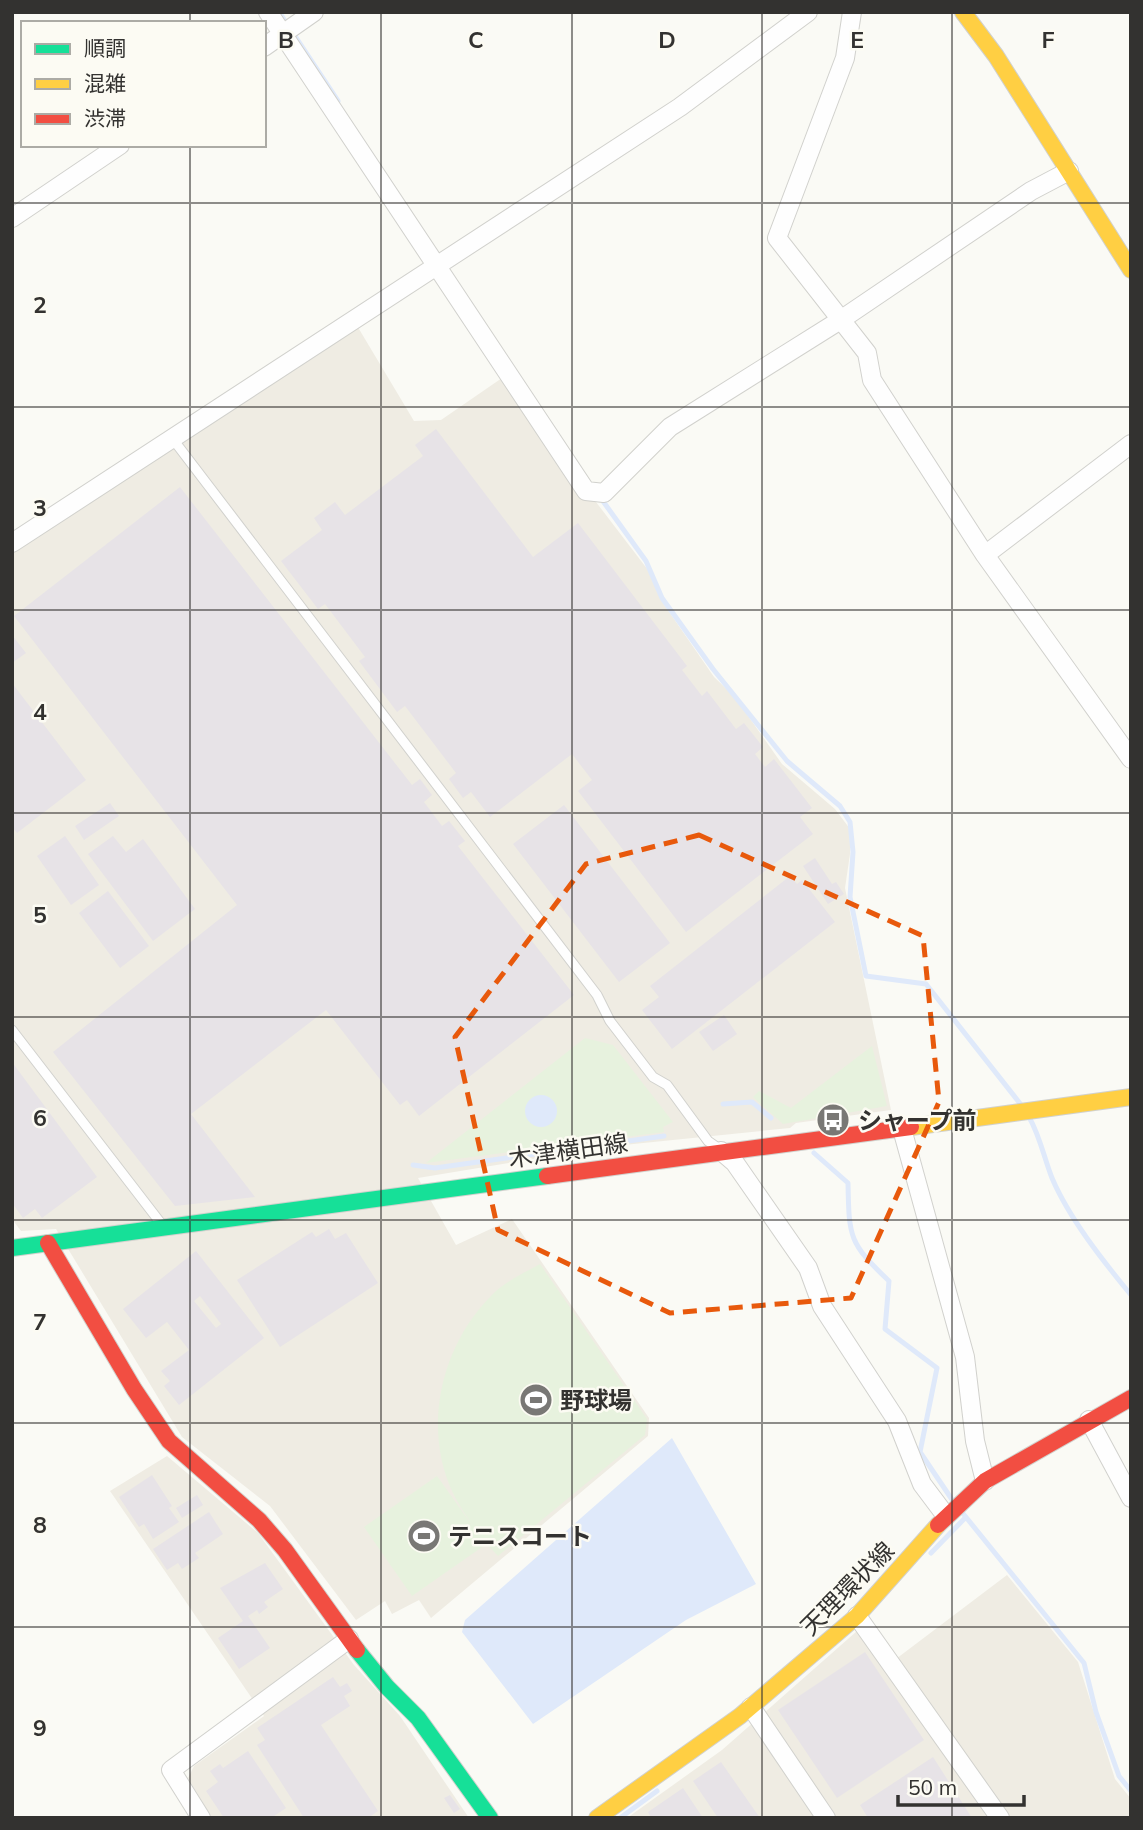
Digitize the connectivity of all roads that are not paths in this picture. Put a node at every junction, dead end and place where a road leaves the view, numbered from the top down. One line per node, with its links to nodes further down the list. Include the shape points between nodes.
1 (268, 12): 6 (street)
2 (314, 12): 6 (street)
3 (808, 12): 11 (street, via 680,107)
4 (852, 12): 13 (street, via 845,58 777,238)
5 (963, 12): 9 (main road)
6 (288, 30): 7 (street); 11 (street)
7 (266, 46)
8 (117, 147): 10 (street)
9 (1069, 170): 12 (main road); 13 (street)
10 (12, 218)
11 (437, 266): 13 (street, via 595,492 670,427); 14 (street)
12 (1131, 270)
13 (842, 318): 17 (street, via 867,353 872,380)
14 (172, 438): 16 (street); 22 (lane, via 589,985 653,1077 667,1085 708,1141)
15 (1131, 444): 17 (street)
16 (12, 543)
17 (985, 555): 18 (street)
18 (1131, 759)
19 (12, 1030): 23 (lane)
20 (1131, 1097): 21 (main road, 木津横田線)
21 (902, 1129): 22 (main road, 木津横田線); 28 (street, via 965,1357 975,1441)
22 (721, 1151): 23 (main road, 木津横田線); 30 (street, via 735,1163 808,1268 822,1306 897,1421 922,1484)
23 (165, 1228): 24 (main road, 木津横田線)
24 (48, 1243): 25 (main road, 木津横田線); 32 (main road, via 169,1441 260,1520)
25 (12, 1248)
26 (1131, 1398): 27 (main road, 天理環状線)
27 (1089, 1420): 28 (main road, 天理環状線); 29 (street)
28 (985, 1481): 30 (main road, 天理環状線)
29 (1131, 1498)
30 (946, 1516): 31 (main road, 天理環状線)
31 (857, 1616): 33 (main road, 天理環状線); 38 (street)
32 (349, 1639): 35 (street, via 172,1770); 36 (main road, via 418,1718)
33 (751, 1706): 34 (main road, 天理環状線); 37 (street)
34 (604, 1816)
35 (201, 1818)
36 (490, 1818)
37 (826, 1818)
38 (1000, 1818)

